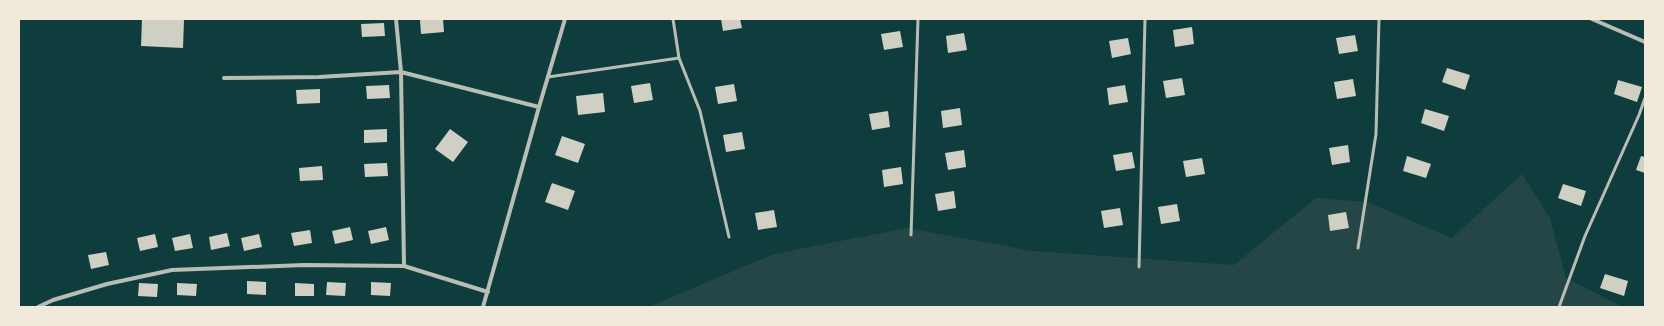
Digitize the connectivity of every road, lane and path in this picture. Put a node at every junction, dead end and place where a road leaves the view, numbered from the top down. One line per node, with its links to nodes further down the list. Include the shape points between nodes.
1 (396, 19): 10 (street)
2 (565, 19): 11 (street)
3 (673, 19): 9 (lane)
4 (918, 19): 15 (lane)
5 (1145, 19): 19 (lane)
6 (1379, 19): 17 (lane, via 1376,134)
7 (1592, 19): 8 (street)
8 (1645, 42)
9 (679, 58): 11 (lane); 16 (lane, via 700,111)
10 (402, 72): 12 (street, via 319,77); 14 (street); 18 (street)
11 (548, 77): 14 (street)
12 (224, 78)
13 (1645, 98): 23 (lane, via 1585,236)
14 (539, 107): 20 (street)
15 (911, 235)
16 (729, 237)
17 (1358, 248)
18 (404, 266): 20 (street); 21 (street, via 304,265 172,270 106,284)
19 (1139, 267)
20 (488, 292): 22 (street)
21 (38, 307)
22 (483, 307)
23 (1559, 307)

